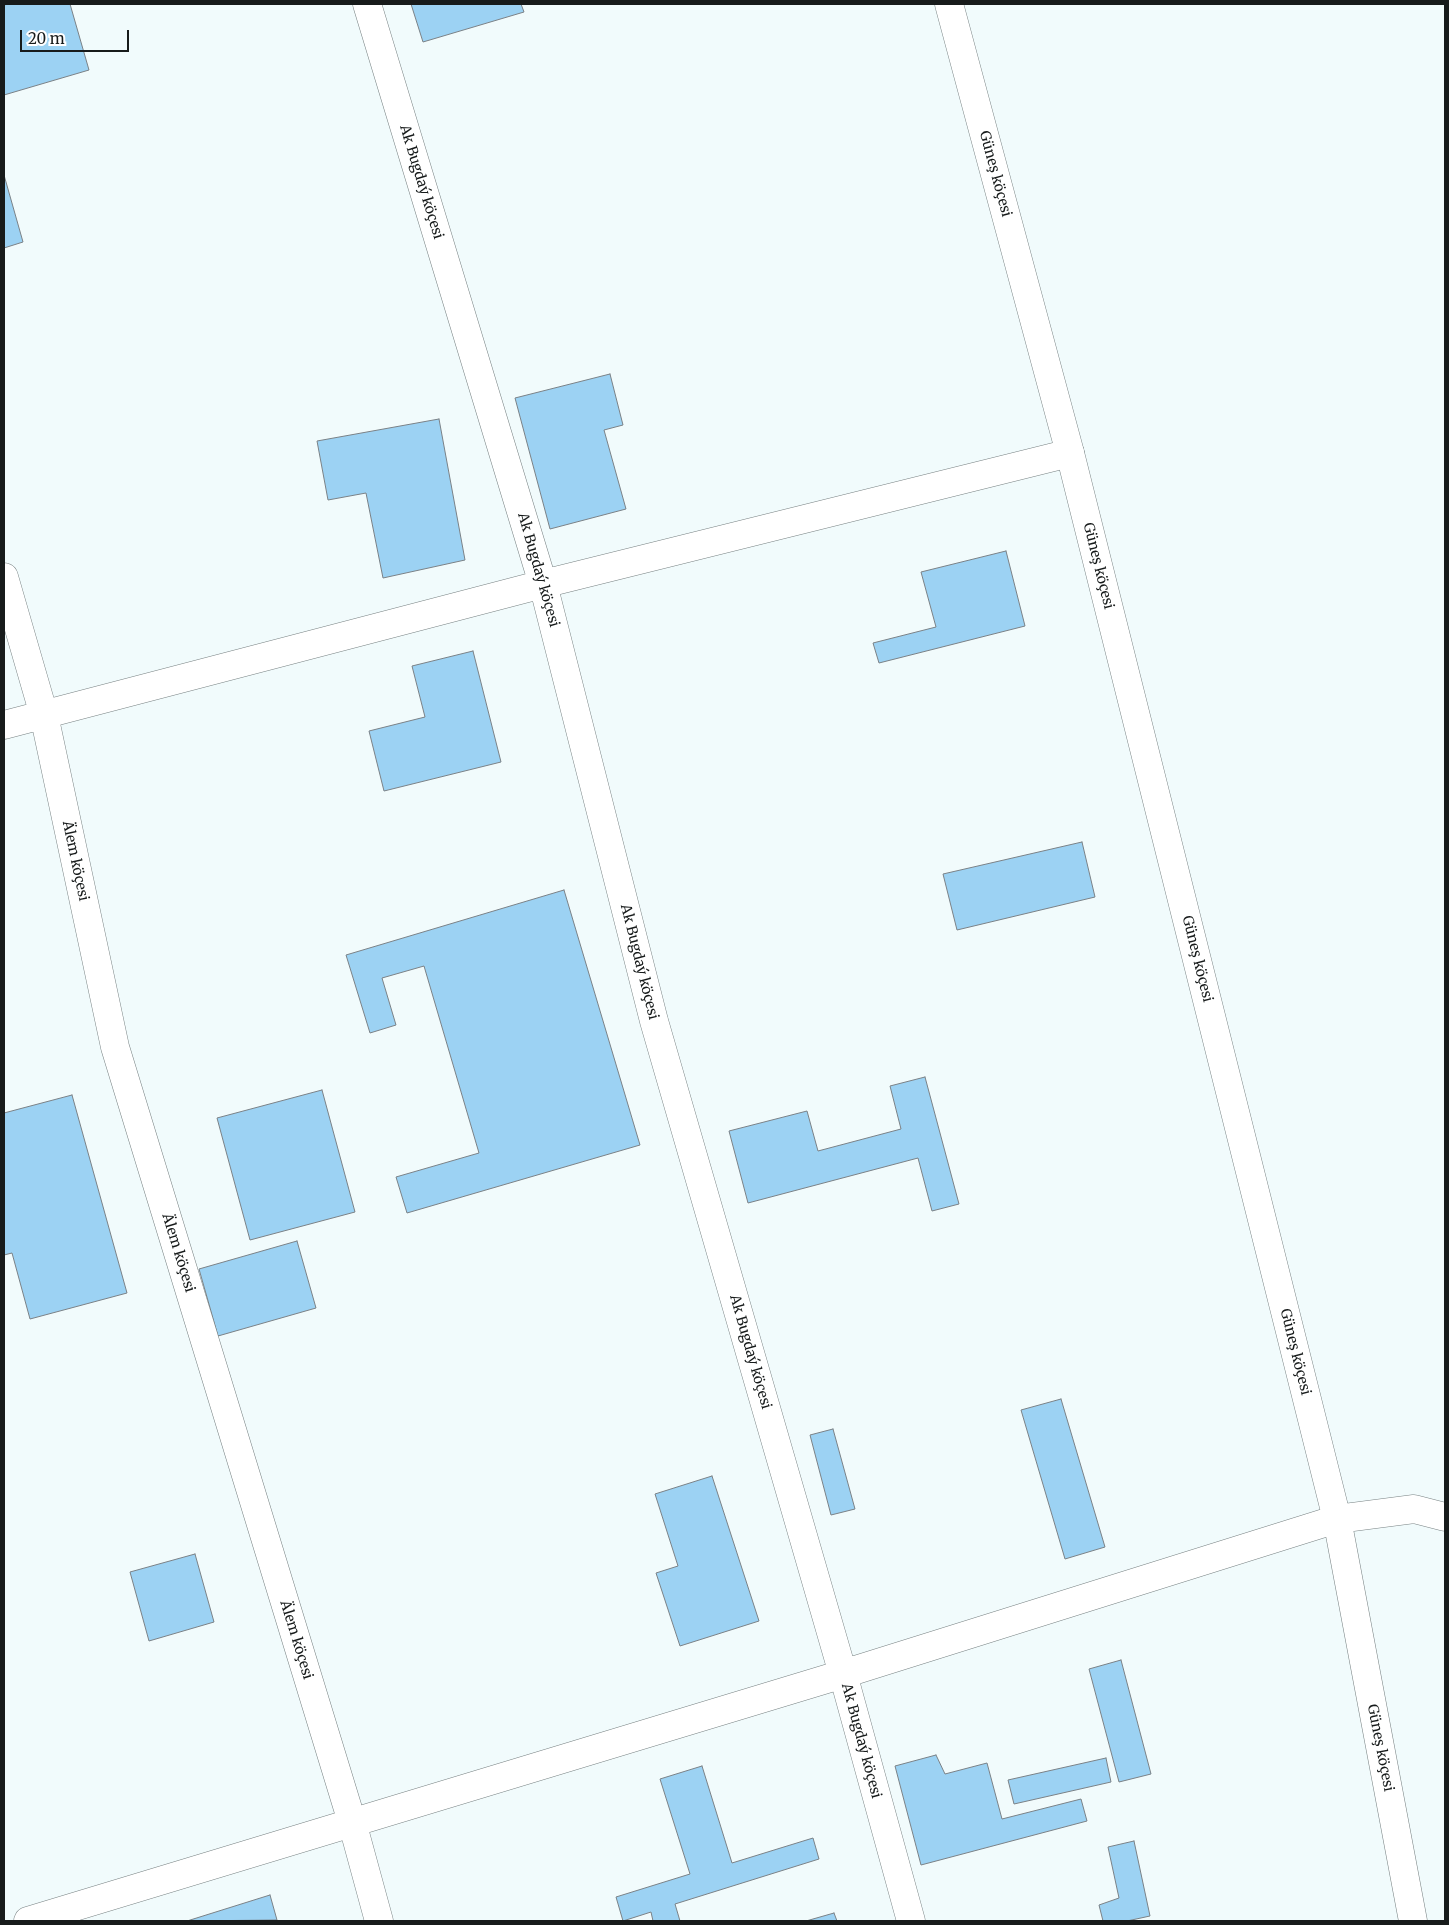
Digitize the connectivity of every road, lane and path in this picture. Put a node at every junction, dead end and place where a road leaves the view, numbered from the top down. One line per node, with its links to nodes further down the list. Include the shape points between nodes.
1 (367, 4): 5 (street, Ak Bugdaý köçesi)
2 (950, 4): 3 (street, Güneş köçesi)
3 (1070, 453): 5 (street); 9 (street, Güneş köçesi)
4 (4, 577): 6 (street, Älem köçesi)
5 (543, 584): 6 (street); 10 (street, Ak Bugdaý köçesi, via 654,1021)
6 (44, 715): 7 (street); 11 (street, Älem köçesi, via 115,1047)
7 (4, 725)
8 (1445, 1517): 9 (street, via 1414,1509)
9 (1337, 1519): 10 (street); 15 (street, Güneş köçesi)
10 (843, 1674): 11 (street); 14 (street, Ak Bugdaý köçesi)
11 (352, 1822): 12 (street); 13 (street, Älem köçesi)
12 (28, 1921)
13 (379, 1921)
14 (911, 1921)
15 (1412, 1921)

